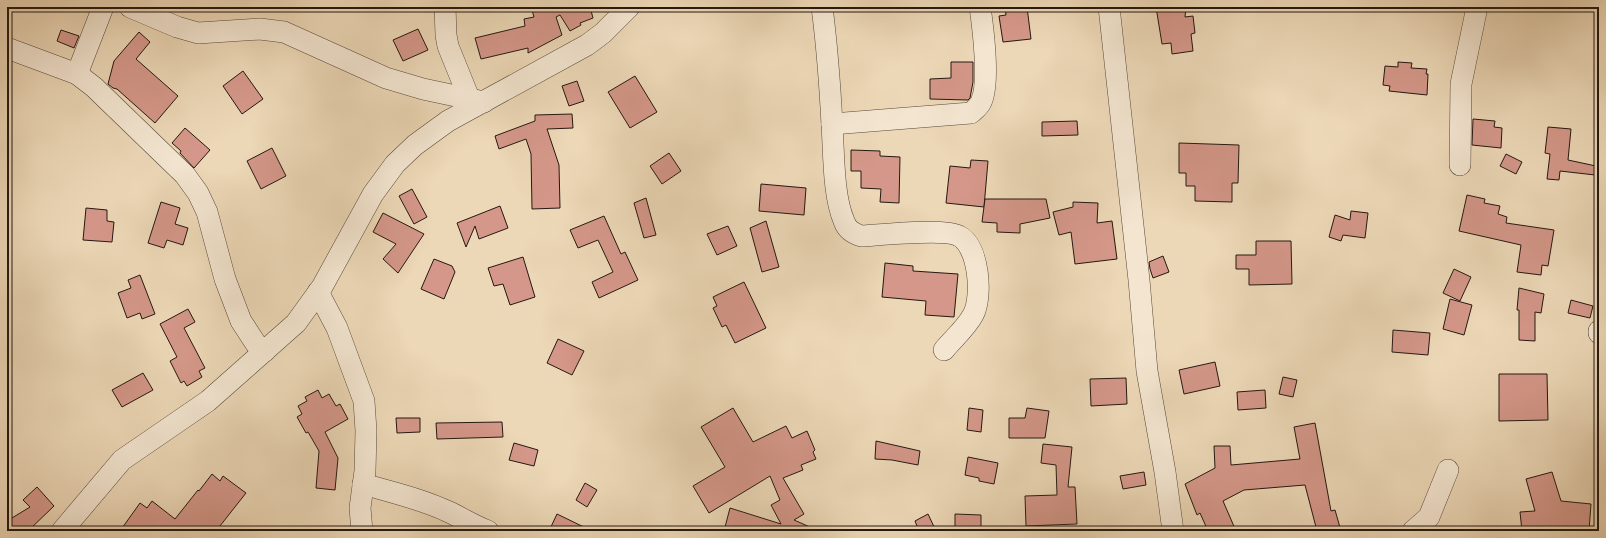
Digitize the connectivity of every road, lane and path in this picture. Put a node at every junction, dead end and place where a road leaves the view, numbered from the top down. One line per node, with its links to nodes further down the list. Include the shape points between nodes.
1 (103, 7): 10 (street)
2 (130, 7): 11 (street, via 198,33 260,29 284,32 386,78)
3 (445, 7): 11 (street, via 448,46)
4 (629, 7): 11 (street, via 587,45)
5 (822, 7): 12 (street)
6 (980, 7): 12 (street, via 985,71 982,102 977,108 970,113)
7 (1109, 7): 22 (street, via 1147,371)
8 (1477, 7): 13 (street, via 1462,84)
9 (7, 48): 10 (street)
10 (77, 74): 16 (street, via 152,142 185,175 198,193 207,212 225,279 241,321 256,344)
11 (477, 100): 14 (street, via 415,145 395,164 373,194)
12 (832, 124): 15 (street, via 840,213 851,232 861,236 944,233 959,236 972,252 979,289 977,306 966,325)
13 (1460, 164)
14 (318, 292): 16 (street, via 296,323); 18 (street, via 338,328 364,401 366,431)
15 (944, 350)
16 (265, 351): 20 (street, via 208,401 122,460)
17 (1448, 470): 23 (street, via 1429,517)
18 (363, 484): 19 (street, via 448,512); 21 (street, via 360,508)
19 (480, 530)
20 (62, 531)
21 (362, 531)
22 (1173, 531)
23 (1413, 531)

